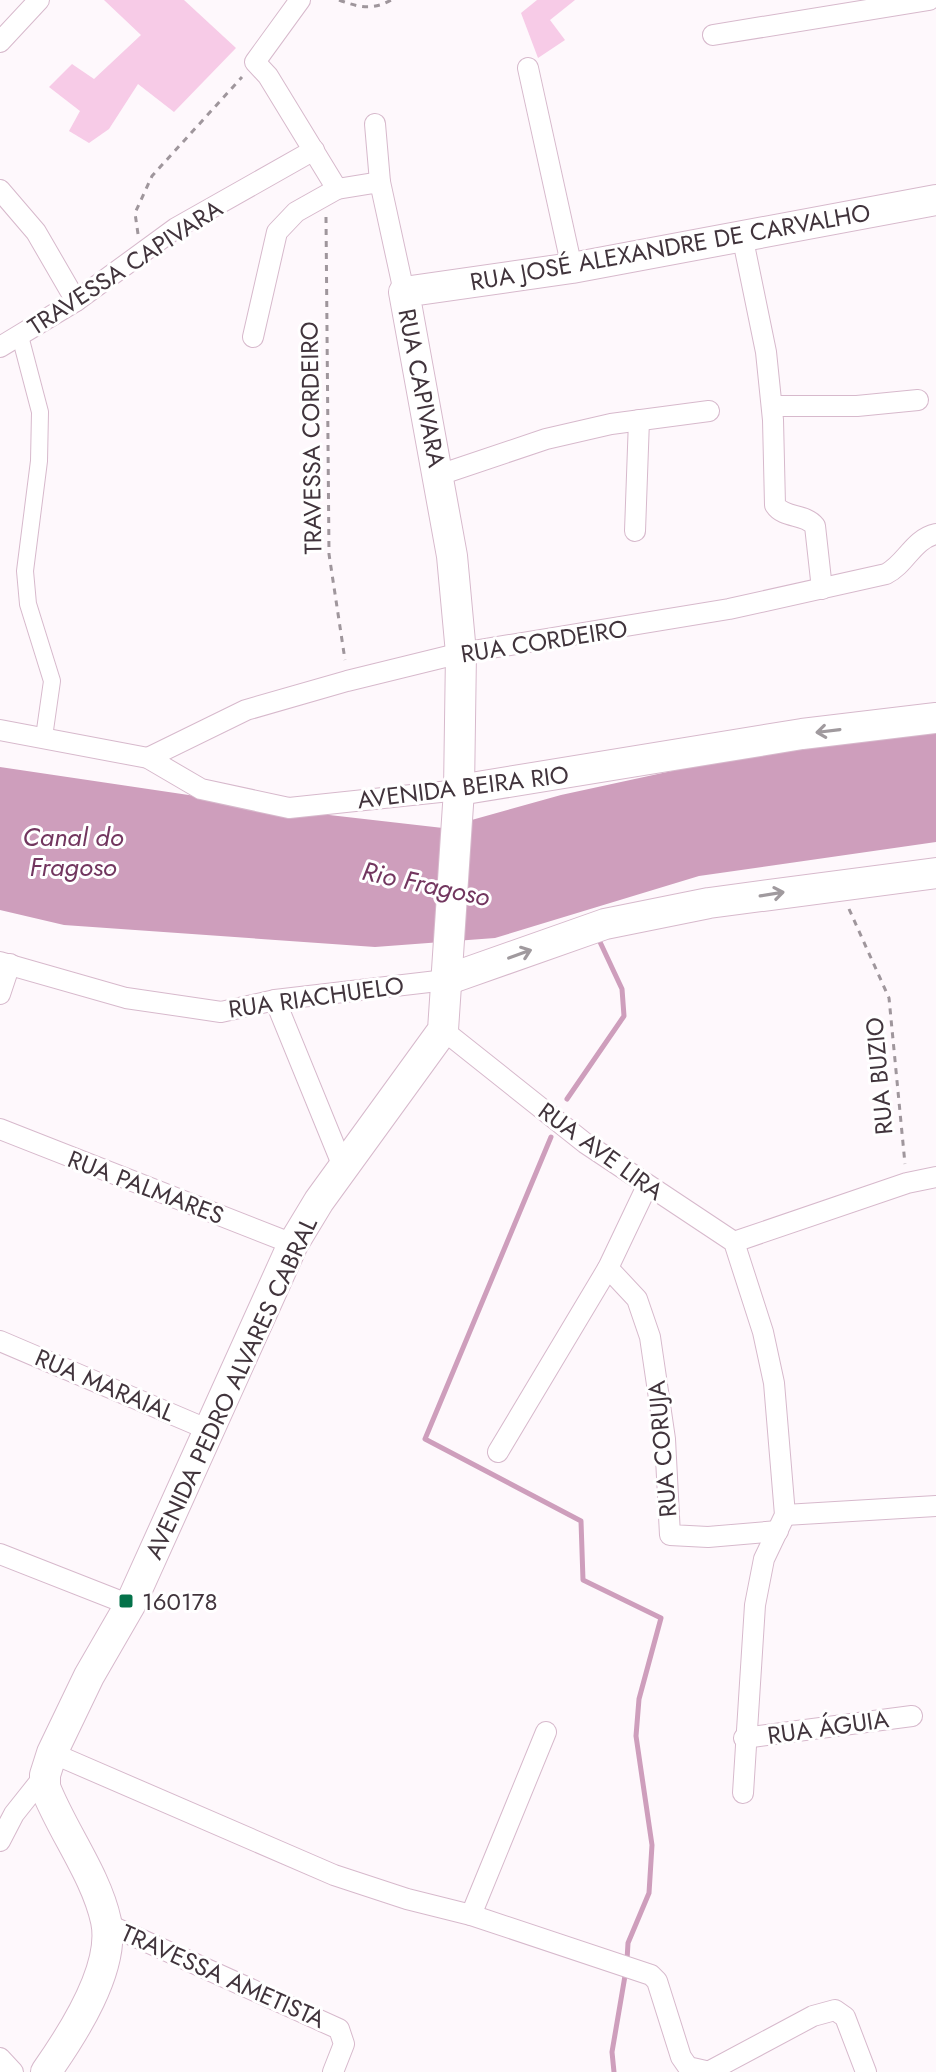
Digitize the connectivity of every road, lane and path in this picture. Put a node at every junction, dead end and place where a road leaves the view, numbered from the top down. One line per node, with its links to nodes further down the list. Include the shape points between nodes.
1 (39, 0): 7 (street)
2 (300, 0): 8 (street)
3 (339, 0): 4 (path, via 359,8)
4 (391, 0)
5 (929, 0): 6 (street)
6 (713, 35)
7 (0, 42)
8 (255, 62): 11 (street); 17 (path, via 152,176 135,213)
9 (528, 68): 18 (street)
10 (375, 124): 12 (street, RUA CAPIVARA)
11 (314, 150): 14 (street); 17 (street, TRAVESSA CAPIVARA)
12 (380, 182): 14 (street); 19 (street, RUA CAPIVARA)
13 (0, 190): 20 (street, via 36,232)
14 (332, 191): 22 (street, via 296,212 277,232); 33 (path, TRAVESSA CORDEIRO, via 329,554)
15 (936, 200): 16 (main road, RUA JOSÉ ALEXANDRE DE CARVALHO)
16 (742, 235): 18 (main road, RUA JOSÉ ALEXANDRE DE CARVALHO); 25 (street)
17 (140, 253): 20 (street, TRAVESSA CAPIVARA)
18 (572, 268): 19 (main road, RUA JOSÉ ALEXANDRE DE CARVALHO)
19 (404, 292): 28 (main road, RUA CAPIVARA)
20 (76, 301): 21 (street, TRAVESSA CAPIVARA)
21 (20, 336): 23 (street, TRAVESSA CAPIVARA); 36 (street, TRAVESSA CAPIVARA, via 40,412 25,571 28,604 52,681)
22 (253, 337)
23 (0, 347)
24 (918, 400): 25 (street)
25 (772, 406): 31 (street, via 775,505 815,526)
26 (709, 411): 27 (street)
27 (639, 420): 28 (street, via 546,439); 29 (street)
28 (439, 475): 32 (main road, RUA CAPIVARA)
29 (635, 531)
30 (936, 534): 31 (street, RUA CORDEIRO, via 919,541 901,565 886,574)
31 (822, 589): 32 (street, RUA CORDEIRO, via 660,622)
32 (461, 653): 33 (street, RUA CORDEIRO); 38 (main road, RUA CAPIVARA)
33 (347, 681): 37 (street, RUA CORDEIRO, via 246,710)
34 (936, 718): 38 (main road, AVENIDA BEIRA RIO, one-way to 38, via 802,734)
35 (0, 730): 36 (street, AVENIDA BEIRA RIO)
36 (44, 737): 37 (street, AVENIDA BEIRA RIO)
37 (148, 758): 38 (street, AVENIDA BEIRA RIO, via 201,789 289,808)
38 (458, 802): 42 (main road)
39 (936, 873): 40 (main road)
40 (830, 885): 42 (main road, one-way to 40, via 605,924); 49 (path, RUA BUZIO, via 853,914 889,998)
41 (5, 963): 43 (street); 44 (street, RUA RIACHUELO, via 155,1004 221,1012)
42 (446, 972): 44 (street, RUA RIACHUELO); 45 (main road)
43 (0, 994)
44 (275, 1000): 47 (street)
45 (443, 1030): 47 (main road, AVENIDA PEDRO ALVARES CABRAL); 50 (street, RUA AVE LIRA)
46 (0, 1129): 52 (street, RUA PALMARES)
47 (344, 1169): 52 (main road, AVENIDA PEDRO ALVARES CABRAL)
48 (936, 1177): 49 (street)
49 (907, 1183): 51 (street)
50 (647, 1186): 51 (street, RUA AVE LIRA); 53 (street)
51 (734, 1242): 58 (street, via 774,1383)
52 (293, 1244): 55 (main road, AVENIDA PEDRO ALVARES CABRAL)
53 (608, 1268): 56 (street); 58 (street, RUA CORUJA, via 637,1299 650,1337 665,1439 670,1535 708,1537)
54 (0, 1341): 55 (street, RUA MARAIAL)
55 (209, 1430): 60 (main road, AVENIDA PEDRO ALVARES CABRAL)
56 (498, 1452)
57 (936, 1506): 58 (street)
58 (781, 1523): 63 (street, via 764,1559 755,1605)
59 (0, 1554): 60 (street)
60 (130, 1605): 64 (main road, AVENIDA PEDRO ALVARES CABRAL)
61 (912, 1716): 63 (street, RUA ÁGUIA)
62 (546, 1732): 67 (street)
63 (744, 1738): 65 (street)
64 (48, 1764): 66 (street); 67 (street, via 334,1875); 68 (main road, via 49,1797)
65 (743, 1793)
66 (0, 1841)
67 (471, 1915): 70 (street, via 640,1970 657,1981)
68 (107, 1924): 73 (main road, via 93,1992); 74 (street, TRAVESSA AMETISTA, via 339,2029 344,2044)
69 (0, 2058): 72 (street)
70 (683, 2069): 71 (street)
71 (710, 2071): 75 (street, via 813,2016 835,2010 845,2017)
72 (13, 2072)
73 (46, 2072)
74 (333, 2072)
75 (866, 2072)

